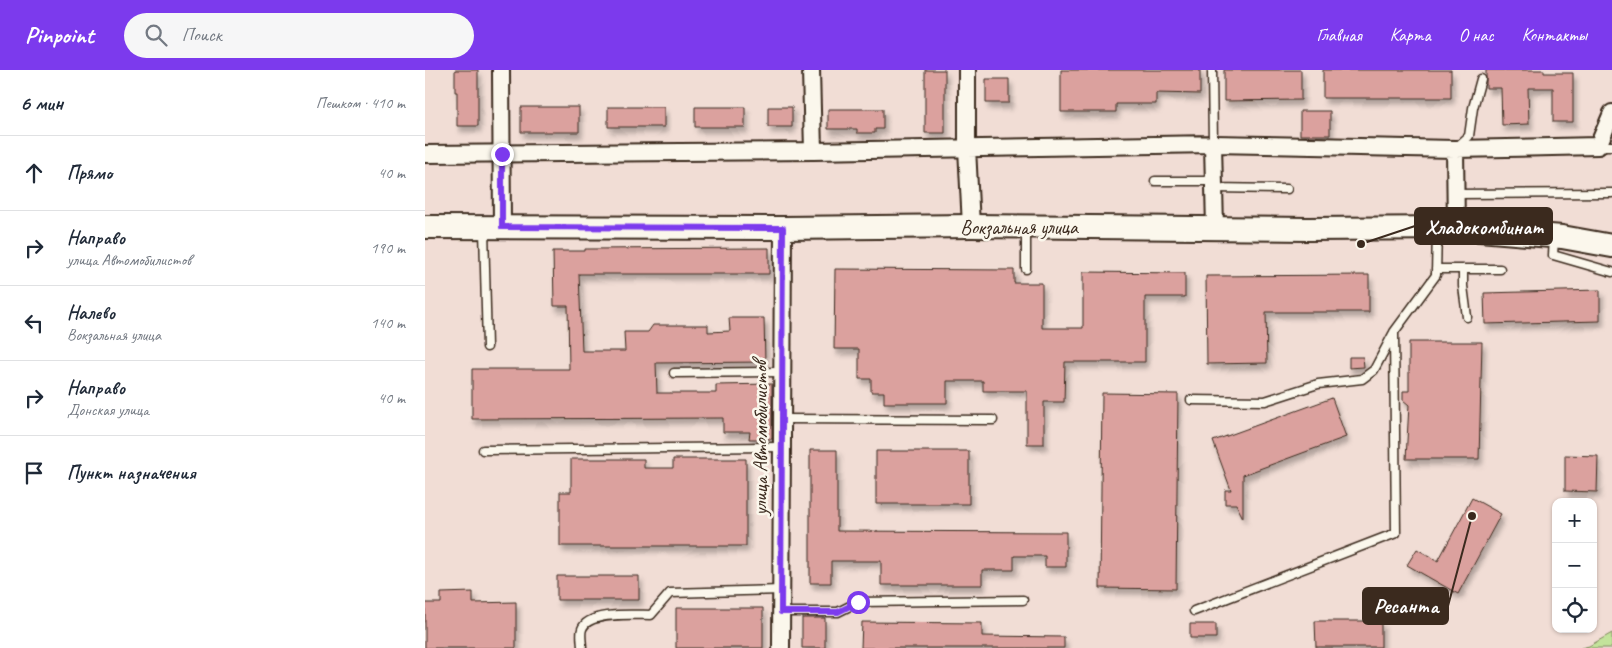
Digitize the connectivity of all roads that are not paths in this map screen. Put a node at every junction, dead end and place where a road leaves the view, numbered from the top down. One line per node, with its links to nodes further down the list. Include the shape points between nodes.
1 (501, 70): 13 (street)
2 (811, 70): 11 (street)
3 (967, 70): 9 (street)
4 (1212, 70): 7 (lane)
5 (1481, 78): 10 (lane, via 1469,136)
6 (1612, 113): 8 (street)
7 (1213, 144): 9 (street); 10 (street); 15 (street)
8 (1605, 146): 10 (street)
9 (967, 148): 11 (street); 20 (street)
10 (1455, 149): 18 (street)
11 (813, 151): 13 (street)
12 (425, 154): 13 (street)
13 (502, 154): 22 (street)
14 (1155, 181): 15 (lane)
15 (1214, 184): 16 (lane); 24 (street)
16 (1287, 188)
17 (1612, 193): 18 (lane)
18 (1456, 194): 25 (street)
19 (425, 226): 22 (main road, Вокзальная улица)
20 (971, 226): 21 (main road, Вокзальная улица); 23 (main road, Вокзальная улица)
21 (1025, 226): 24 (main road, Вокзальная улица); 28 (lane)
22 (493, 227): 23 (main road, Вокзальная улица); 35 (lane)
23 (783, 228): 36 (street, улица Автомобилистов)
24 (1215, 228): 25 (main road, Вокзальная улица)
25 (1447, 228): 26 (main road, Вокзальная улица); 29 (lane)
26 (1554, 236): 27 (main road, Вокзальная улица); 32 (lane, via 1553,255)
27 (1612, 246)
28 (1026, 269)
29 (1436, 269): 30 (lane); 34 (lane, via 1436,275)
30 (1463, 269): 31 (lane); 33 (lane)
31 (1500, 269)
32 (1612, 272)
33 (1467, 317)
34 (1394, 332): 38 (lane, via 1374,370 1362,379 1318,384 1265,401); 45 (lane, via 1396,533)
35 (487, 347)
36 (782, 372): 37 (lane); 39 (street, улица Автомобилистов)
37 (674, 373)
38 (1191, 400)
39 (782, 419): 40 (lane); 41 (street, улица Автомобилистов)
40 (993, 420)
41 (781, 447): 42 (lane); 43 (street, улица Автомобилистов)
42 (483, 450)
43 (781, 590): 46 (street, улица Автомобилистов); 47 (lane, via 670,593 651,614 597,617 587,621 582,629)
44 (1023, 600): 46 (lane, via 858,602 838,612)
45 (1195, 611)
46 (781, 612): 48 (street, улица Автомобилистов)
47 (582, 648)
48 (781, 648)

